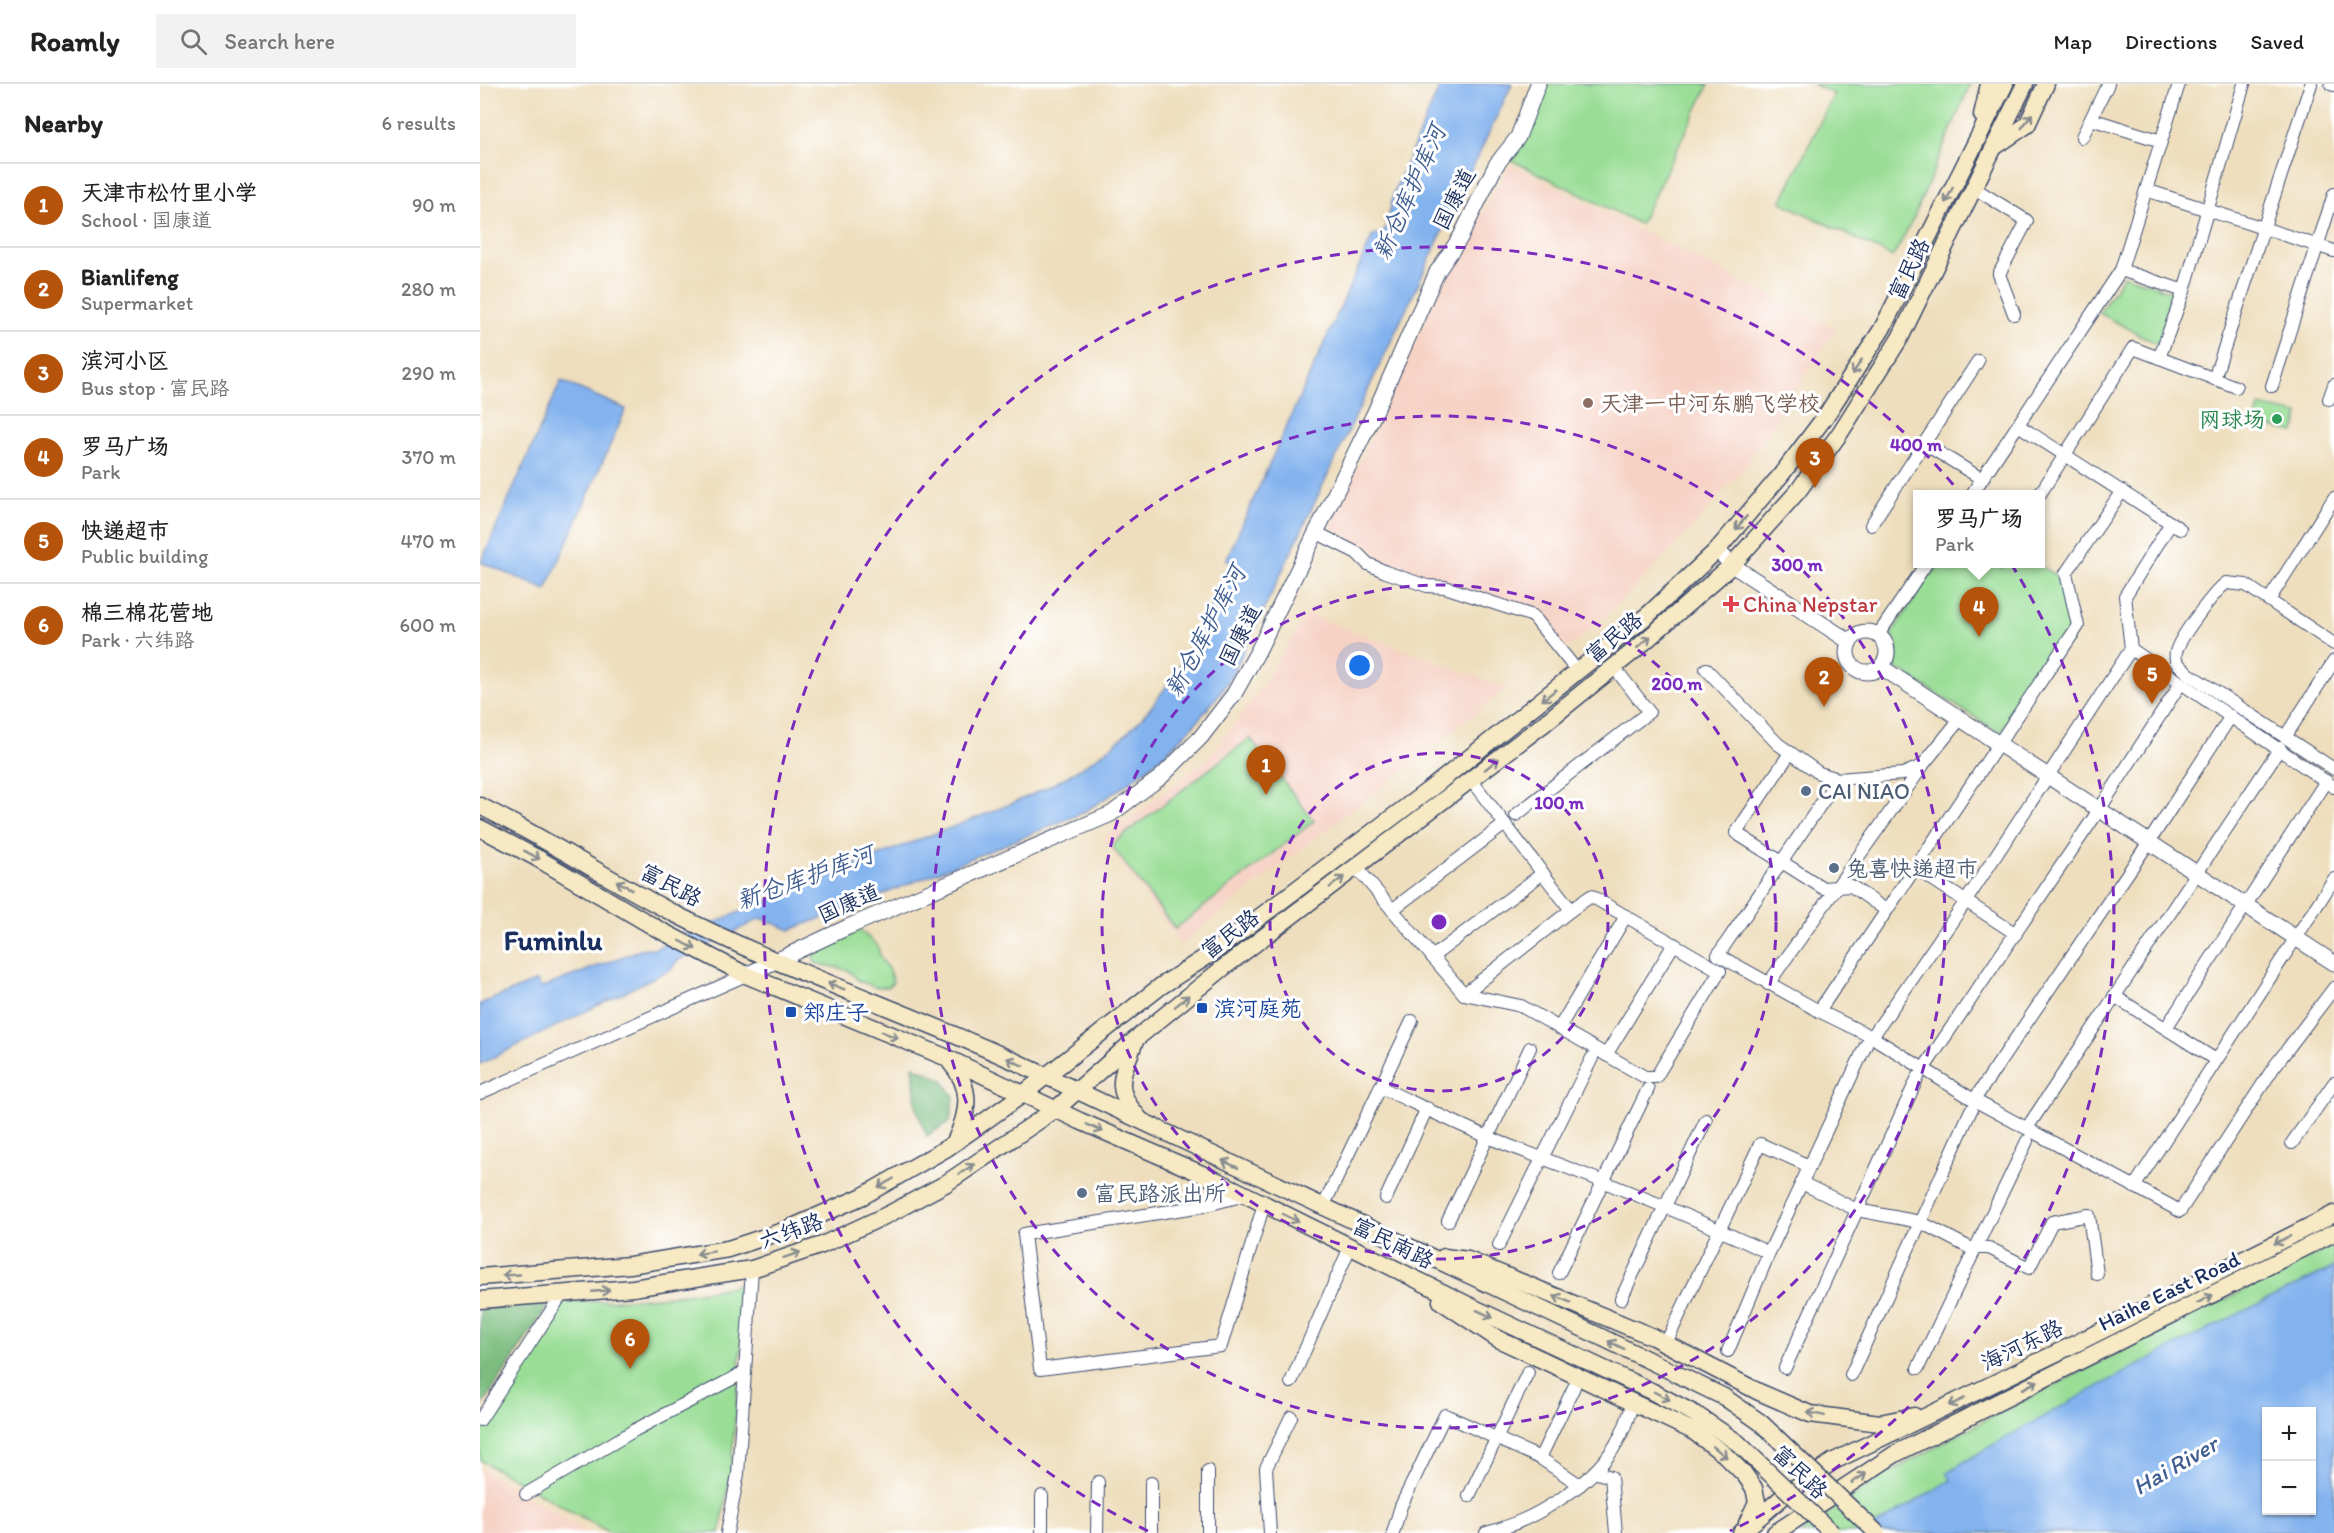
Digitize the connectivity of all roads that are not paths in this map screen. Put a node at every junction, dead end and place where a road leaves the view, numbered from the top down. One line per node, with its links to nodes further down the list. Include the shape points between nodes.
1 (1538, 84): 41 (street, 国康道, via 1518,137 1496,165 1460,238 1437,272)
2 (1989, 84): 13 (main road)
3 (2005, 84): 13 (main road, 富民路)
4 (2025, 84): 14 (main road, 富民路)
5 (2046, 84): 14 (main road, one-way to 5, via 2027,125)
6 (2108, 84): 10 (street)
7 (2180, 84): 12 (street)
8 (2244, 84): 18 (street)
9 (2311, 84): 19 (street)
10 (2091, 119): 11 (street); 12 (street)
11 (2082, 137)
12 (2161, 141): 16 (street)
13 (1975, 143): 42 (main road, 富民路, one-way to 42, via 1882,329 1782,475)
14 (1995, 146): 15 (main road, 富民路)
15 (1974, 189): 24 (street, via 2027,221 1999,274); 43 (main road, 富民路, via 1900,338 1840,433 1798,491)
16 (2146, 190): 18 (street); 22 (street)
17 (2334, 194): 20 (street)
18 (2207, 210): 19 (street); 23 (street)
19 (2263, 228): 20 (street); 27 (street)
20 (2317, 245): 21 (street); 29 (street)
21 (2334, 250)
22 (2121, 270): 23 (street); 32 (street)
23 (2184, 291): 25 (street)
24 (2014, 314)
25 (2159, 358): 27 (street); 34 (street, via 2133,348)
26 (1978, 361): 33 (street)
27 (2214, 379): 30 (street)
28 (2334, 385): 31 (street)
29 (2272, 386)
30 (2236, 387)
31 (2330, 399)
32 (2018, 425): 34 (street); 35 (street)
33 (1923, 444): 35 (street); 40 (street)
34 (2066, 456): 37 (street); 38 (street)
35 (1982, 480): 36 (street)
36 (1975, 490)
37 (2043, 490)
38 (2122, 491): 49 (street, via 2176,526 2124,596); 59 (street, via 2067,573 2078,626)
39 (2334, 498): 45 (street)
40 (1871, 525)
41 (1317, 533): 54 (street, via 1386,572 1533,616); 90 (street, 国康道, via 1234,694 1201,737 1154,783 1111,814)
42 (1717, 550): 43 (street); 54 (main road, 富民路, via 1649,614)
43 (1732, 565): 47 (street); 51 (main road, 富民路, one-way to 43)
44 (1923, 568): 46 (street)
45 (2269, 600): 48 (street); 58 (street, via 2246,585 2226,583 2217,589 2181,641 2176,662)
46 (1878, 635): 47 (street, via 1866,632); 52 (street, via 1887,650)
47 (1850, 642): 52 (street, via 1847,654 1857,670 1870,672)
48 (2334, 644)
49 (2131, 649): 55 (street); 63 (street)
50 (2334, 662): 58 (street)
51 (1614, 667): 65 (main road, 富民路, one-way to 51); 69 (street, via 1649,712)
52 (1881, 667): 57 (street)
53 (1706, 669): 60 (street)
54 (1578, 672): 109 (main road, 富民路, one-way to 109, via 1434,786)
55 (2181, 683): 56 (street); 68 (street)
56 (2231, 716): 58 (street); 72 (street)
57 (1960, 719): 59 (street); 61 (street)
58 (2282, 743): 62 (street); 66 (street); 77 (street)
59 (1999, 744): 63 (street); 75 (street)
60 (1790, 753): 64 (street, via 1819,773); 73 (street, via 1736,833)
61 (1922, 766): 64 (street, via 1903,774); 79 (street)
62 (2334, 769)
63 (2048, 776): 68 (street); 80 (street)
64 (1838, 779): 73 (street)
65 (1471, 780): 70 (street); 74 (main road, 富民路)
66 (2330, 784): 81 (street)
67 (480, 806): 90 (main road, 富民路, one-way to 67, via 675,914)
68 (2099, 810): 72 (street); 86 (street)
69 (1516, 815)
70 (1505, 824): 76 (street); 82 (street)
71 (480, 828): 92 (main road, 富民路, one-way to 92)
72 (2149, 842): 77 (street); 116 (street)
73 (1781, 861): 79 (street, via 1823,888); 93 (street, via 1718,955)
74 (1356, 867): 82 (street); 101 (main road, 富民路, one-way to 74)
75 (1915, 868): 80 (street); 84 (street)
76 (1543, 873): 83 (street); 89 (street)
77 (2197, 873): 81 (street); 96 (street)
78 (2334, 879): 87 (street)
79 (1835, 887): 84 (street, via 1851,886); 93 (street)
80 (1966, 901): 86 (street); 102 (street)
81 (2245, 905): 87 (street); 100 (street)
82 (1392, 910): 89 (street)
83 (1571, 910): 85 (street, via 1591,896); 95 (street)
84 (1886, 910): 97 (street)
85 (1626, 916): 88 (street); 99 (street)
86 (2016, 934): 108 (street)
87 (2296, 938): 91 (street); 107 (street)
88 (1674, 944): 104 (street); 104 (street, via 1720,971 1656,1077 1645,1077)
89 (1432, 957): 95 (street)
90 (776, 962): 92 (street, 国康道); 109 (main road, 富民路, one-way to 90, via 939,1027)
91 (2334, 963)
92 (746, 975): 105 (main road, 富民路, one-way to 105); 114 (street)
93 (1768, 984): 97 (street)
94 (2334, 988): 129 (street, via 2274,1067 2180,1211)
95 (1464, 994): 99 (street, via 1521,1006)
96 (2114, 996): 100 (street); 121 (street)
97 (1818, 1011): 102 (street)
98 (1412, 1021): 111 (street)
99 (1559, 1028): 104 (street)
100 (2166, 1028): 107 (street)
101 (1137, 1038): 113 (main road, 富民路); 120 (main road, via 1121,1083 1123,1097)
102 (1869, 1041): 108 (street); 126 (street)
103 (1530, 1048): 122 (street)
104 (1606, 1055)
105 (945, 1057): 115 (main road, 富民路); 123 (main road, via 960,1073 966,1087 965,1115)
106 (1592, 1058): 125 (street)
107 (2216, 1060): 129 (street)
108 (1921, 1073): 116 (street); 135 (street)
109 (1045, 1076): 113 (main road, 富民路); 115 (main road, 六纬路)
110 (2334, 1083): 124 (street)
111 (1380, 1087): 117 (street); 134 (street)
112 (1648, 1089): 127 (street)
113 (1077, 1091): 118 (main road, 六纬路); 120 (main road, 富民路)
114 (480, 1092)
115 (1023, 1094): 118 (main road, 富民南路); 123 (main road, 六纬路)
116 (1972, 1105): 121 (street); 138 (street)
117 (1427, 1108): 122 (street); 131 (street)
118 (1056, 1109): 130 (main road, 富民南路, one-way to 130); 146 (main road, 六纬路, one-way to 118, via 822,1245 889,1214 945,1184)
119 (1706, 1120): 133 (street)
120 (1143, 1124): 134 (main road, 富民南路, one-way to 120)
121 (2027, 1134): 129 (street); 143 (street)
122 (1488, 1136): 125 (street); 137 (street)
123 (955, 1142): 149 (main road, 六纬路, one-way to 149, via 862,1196 786,1230 728,1249 630,1265)
124 (2292, 1143)
125 (1545, 1157): 127 (street); 141 (street)
126 (1809, 1166): 128 (street); 139 (street, via 1760,1144)
127 (1605, 1181): 133 (street); 147 (street)
128 (1802, 1183): 135 (street); 144 (street)
129 (2134, 1187)
130 (1245, 1195): 132 (main road, 富民南路); 132 (street, via 1203,1206 1024,1234 1040,1369 1221,1346)
131 (1386, 1198)
132 (1264, 1204): 142 (main road, 富民南路, one-way to 142)
133 (1666, 1206): 139 (street); 152 (street)
134 (1323, 1207): 145 (main road, 富民南路)
135 (1857, 1210): 138 (street); 156 (street)
136 (2334, 1214): 164 (main road, 海河东路, one-way to 164)
137 (1448, 1221)
138 (1920, 1222): 143 (street); 160 (street)
139 (1719, 1229): 144 (street); 154 (street)
140 (2334, 1233): 188 (main road, Haihe East Road, one-way to 140, via 1895,1454)
141 (1499, 1245)
142 (1350, 1247): 150 (main road, 富民南路); 161 (street)
143 (1977, 1248): 148 (street, via 1989,1248 2029,1268 2052,1222 2089,1215); 157 (street)
144 (1769, 1253): 155 (street)
145 (1425, 1254): 154 (main road, one-way to 145, via 1468,1260); 190 (main road, 富民南路, one-way to 145, bridge, via 1760,1422 1724,1397)
146 (752, 1269): 151 (main road, 六纬路, one-way to 146, via 633,1288); 158 (street)
147 (1559, 1274)
148 (2097, 1274)
149 (480, 1276)
150 (1415, 1279): 163 (main road, via 1429,1293 1498,1338); 168 (main road, 富民南路, one-way to 168, via 1651,1391)
151 (562, 1294): 153 (main road, 六纬路); 166 (street)
152 (1621, 1299)
153 (480, 1300)
154 (1666, 1343): 164 (main road, one-way to 154, via 1880,1423 1810,1414)
155 (1728, 1351)
156 (1785, 1368)
157 (1918, 1368)
158 (745, 1372): 175 (street); 179 (street, via 738,1474)
159 (1528, 1372): 167 (street)
160 (1851, 1375)
161 (1291, 1382)
162 (1574, 1387): 169 (street)
163 (1634, 1401): 171 (street, via 1616,1445); 187 (main road, one-way to 187, via 1693,1431 1744,1475 1754,1488 1757,1502)
164 (1936, 1413): 187 (main road, 海河东路, via 1832,1462 1786,1494)
165 (1291, 1417): 184 (street, via 1266,1468)
166 (480, 1420)
167 (1496, 1438): 169 (street); 177 (street); 185 (street, via 1445,1414 1401,1506)
168 (1738, 1443): 189 (main road, 富民路, bridge)
169 (1540, 1458): 174 (street)
170 (1208, 1471): 183 (street)
171 (1594, 1472): 174 (street); 186 (street, via 1611,1477)
172 (1098, 1482): 181 (street)
173 (1151, 1483): 182 (street)
174 (1580, 1485): 178 (street, via 1537,1513)
175 (526, 1494)
176 (1042, 1496): 180 (street)
177 (1469, 1496)
178 (1494, 1532)
179 (727, 1533)
180 (1042, 1533)
181 (1097, 1533)
182 (1151, 1533)
183 (1208, 1533)
184 (1270, 1533)
185 (1393, 1533)
186 (1616, 1533)
187 (1741, 1533)
188 (1775, 1533)
189 (1832, 1533)
190 (1877, 1533)

